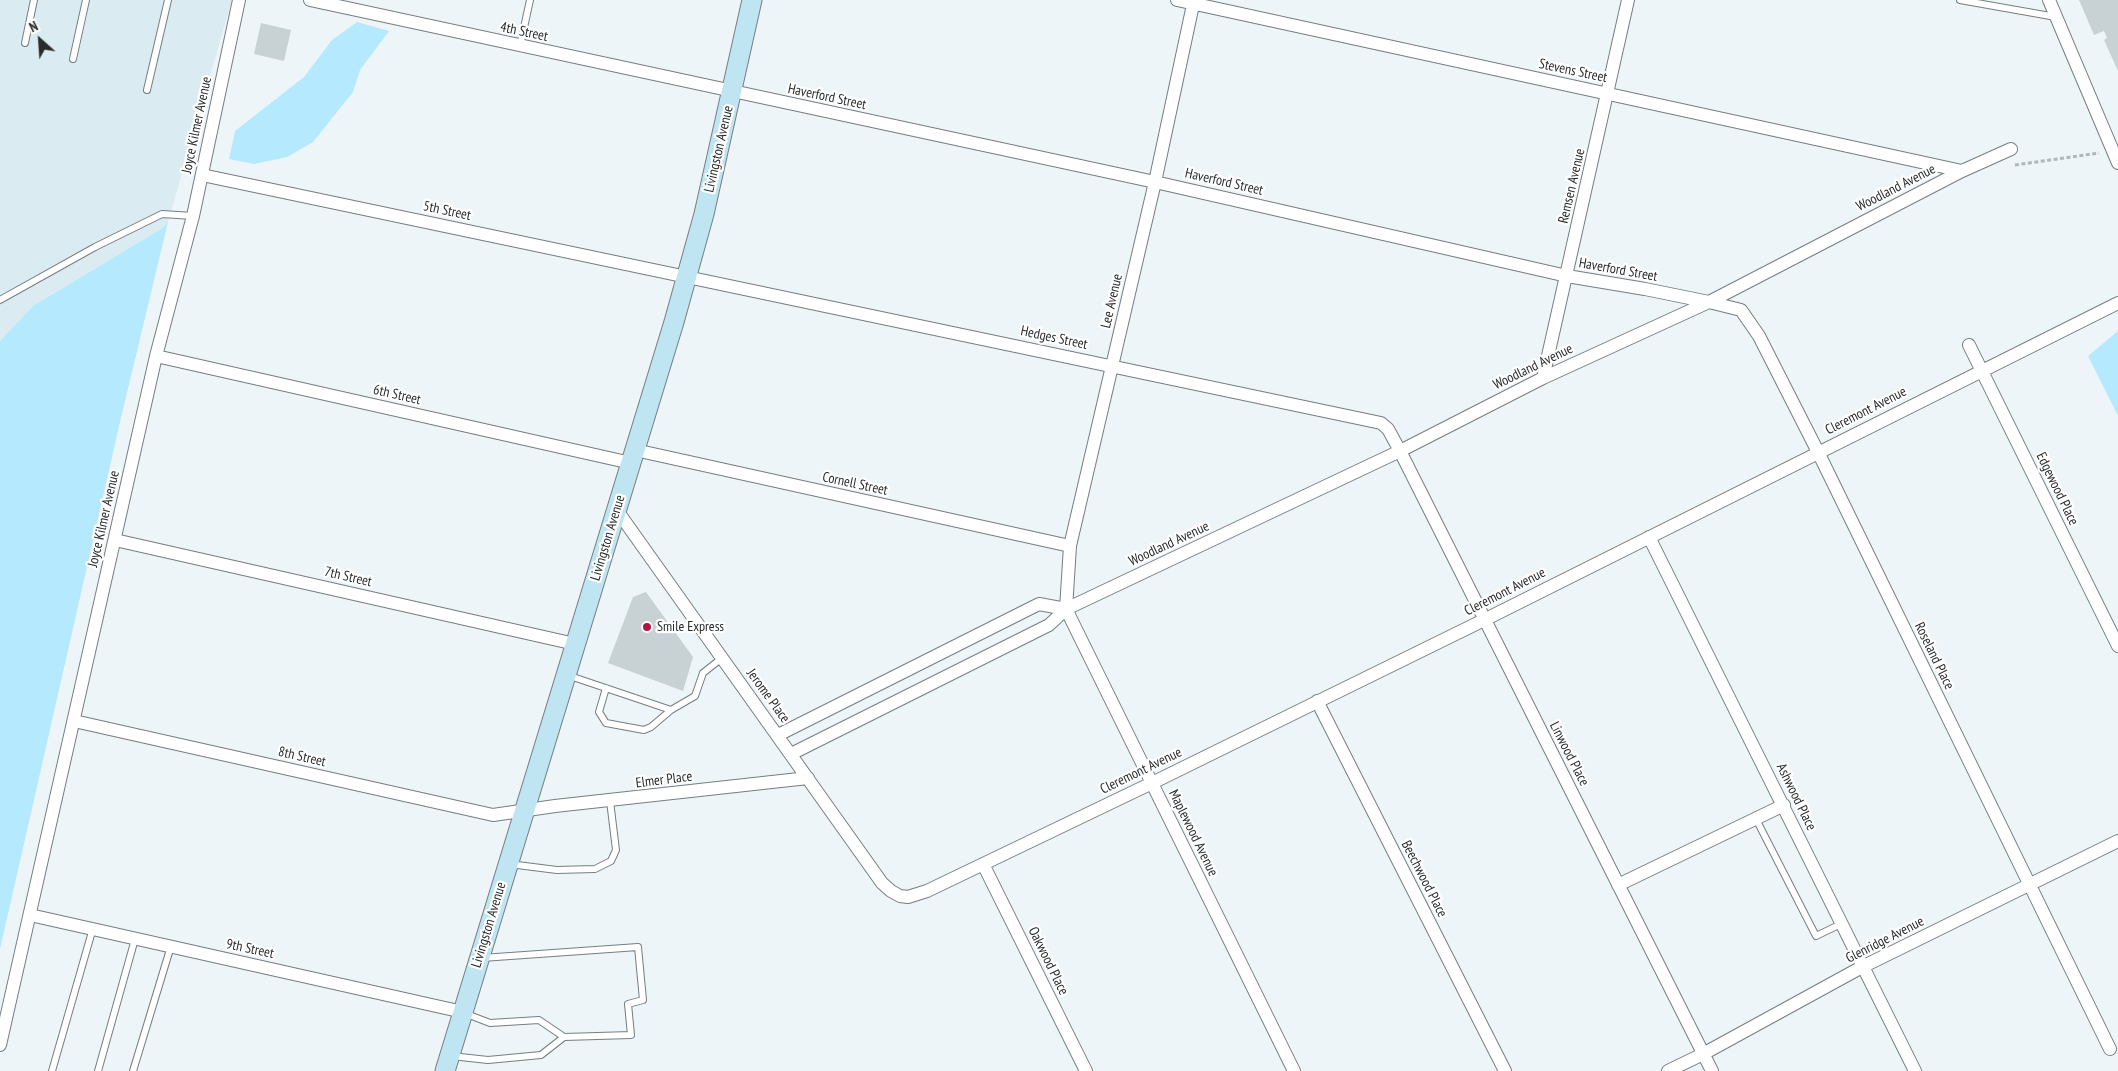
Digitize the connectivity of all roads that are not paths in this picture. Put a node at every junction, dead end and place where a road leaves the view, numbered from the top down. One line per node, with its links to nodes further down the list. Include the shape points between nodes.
1 (34, 0): 14 (lane)
2 (86, 0): 16 (lane)
3 (168, 0): 17 (lane)
4 (239, 0): 23 (street, Joyce Kilmer Avenue)
5 (310, 0): 15 (street, 4th Street)
6 (530, 0): 15 (lane)
7 (752, 0): 18 (main road, Livingston Avenue)
8 (1177, 0): 12 (street, Stevens Street)
9 (1628, 0): 19 (street, Remsen Avenue)
10 (1960, 0): 13 (lane)
11 (2049, 0): 13 (street)
12 (1194, 2): 19 (street, Stevens Street); 24 (street, Lee Avenue)
13 (2056, 17): 21 (street)
14 (25, 43)
15 (520, 46): 18 (street, 4th Street)
16 (73, 59)
17 (147, 90)
18 (732, 92): 24 (street, Haverford Street); 26 (main road, Livingston Avenue)
19 (1608, 94): 22 (street, Stevens Street); 27 (street, Remsen Avenue)
20 (2011, 149): 22 (street, Woodland Avenue)
21 (2118, 163)
22 (1962, 171): 29 (street, Woodland Avenue)
23 (202, 175): 25 (street, Joyce Kilmer Avenue); 26 (street, 5th Street)
24 (1155, 182): 27 (street, Haverford Street); 33 (street, Lee Avenue)
25 (193, 216): 28 (lane, via 162,214 95,246); 32 (street, Joyce Kilmer Avenue)
26 (686, 276): 33 (street, Hedges Street); 38 (main road, Livingston Avenue)
27 (1567, 276): 29 (street, Haverford Street); 35 (street, Remsen Avenue)
28 (0, 300)
29 (1708, 302): 35 (street, Woodland Avenue); 37 (street, Roseland Place, via 1741,310 1760,336)
30 (2118, 302): 34 (street, Cleremont Avenue)
31 (1969, 345): 34 (street, Edgewood Place)
32 (156, 356): 38 (street, 6th Street); 41 (street, Joyce Kilmer Avenue)
33 (1113, 365): 36 (street, Hedges Street, via 1381,423); 42 (street, Lee Avenue)
34 (1981, 370): 37 (street, Cleremont Avenue); 46 (street, Edgewood Place)
35 (1543, 378): 36 (street, Woodland Avenue)
36 (1400, 451): 43 (street, Woodland Avenue); 44 (street, Linwood Place)
37 (1818, 452): 40 (street, Cleremont Avenue); 65 (street, Roseland Place)
38 (633, 456): 39 (main road, Livingston Avenue); 42 (street, Cornell Street)
39 (616, 509): 45 (main road, Livingston Avenue); 47 (street, Jerome Place)
40 (1649, 537): 44 (street, Cleremont Avenue); 58 (street, Ashwood Place)
41 (114, 540): 45 (street, 7th Street); 52 (street, Joyce Kilmer Avenue)
42 (1070, 546): 43 (street, Lee Avenue)
43 (1066, 608): 53 (street, via 1039,604); 54 (street, Woodland Avenue, via 1049,624); 56 (street, Maplewood Avenue)
44 (1484, 620): 50 (street, Cleremont Avenue); 64 (street, Linwood Place)
45 (575, 644): 48 (main road, Livingston Avenue)
46 (2118, 646)
47 (722, 658): 51 (lane, via 703,673 695,696); 53 (street, Jerome Place)
48 (566, 674): 49 (lane); 59 (main road, Livingston Avenue)
49 (606, 688): 51 (lane); 51 (lane, via 599,712 606,723 644,730)
50 (1317, 701): 56 (street, Cleremont Avenue); 85 (street, Beechwood Place)
51 (671, 710)
52 (74, 721): 59 (street, 8th Street, via 493,815); 67 (street, Joyce Kilmer Avenue)
53 (778, 735): 54 (street, Jerome Place)
54 (791, 754): 55 (street, Jerome Place)
55 (808, 778): 57 (street, Elmer Place); 66 (street, Jerome Place, via 882,883)
56 (1152, 783): 63 (street, Cleremont Avenue); 84 (street, Maplewood Avenue)
57 (610, 801): 59 (street, Elmer Place); 62 (lane, via 616,850 611,862 595,869 557,870)
58 (1784, 805): 60 (street); 68 (street, Ashwood Place)
59 (524, 811): 62 (main road, Livingston Avenue)
60 (1756, 818): 64 (street); 68 (lane, via 1816,936)
61 (2118, 841): 65 (street, Glenridge Avenue)
62 (508, 864): 72 (main road, Livingston Avenue)
63 (983, 864): 66 (street, Cleremont Avenue, via 927,891); 83 (street, Oakwood Place)
64 (1618, 885): 78 (street, Linwood Place)
65 (2028, 885): 73 (street, Glenridge Avenue); 77 (street, Roseland Place)
66 (900, 896)
67 (30, 915): 69 (street, 9th Street); 76 (street, Joyce Kilmer Avenue)
68 (1841, 924): 73 (street, Ashwood Place)
69 (93, 928): 70 (street, 9th Street); 80 (lane)
70 (135, 939): 71 (street, 9th Street); 81 (lane)
71 (171, 946): 74 (street, 9th Street); 82 (lane)
72 (479, 958): 74 (main road, Livingston Avenue); 75 (lane, via 638,947 643,1000 628,1004 631,1035)
73 (1862, 967): 78 (street, Glenridge Avenue); 88 (street, Ashwood Place)
74 (463, 1012): 75 (lane, via 490,1023 539,1020); 79 (main road, Livingston Avenue)
75 (564, 1037): 79 (lane, via 540,1055)
76 (0, 1045)
77 (2110, 1048)
78 (1703, 1054): 86 (street, Glenridge Avenue); 87 (street, Linwood Place)
79 (447, 1063)
80 (52, 1071)
81 (98, 1071)
82 (133, 1071)
83 (1086, 1071)
84 (1294, 1071)
85 (1505, 1071)
86 (1668, 1071)
87 (1712, 1071)
88 (1915, 1071)

